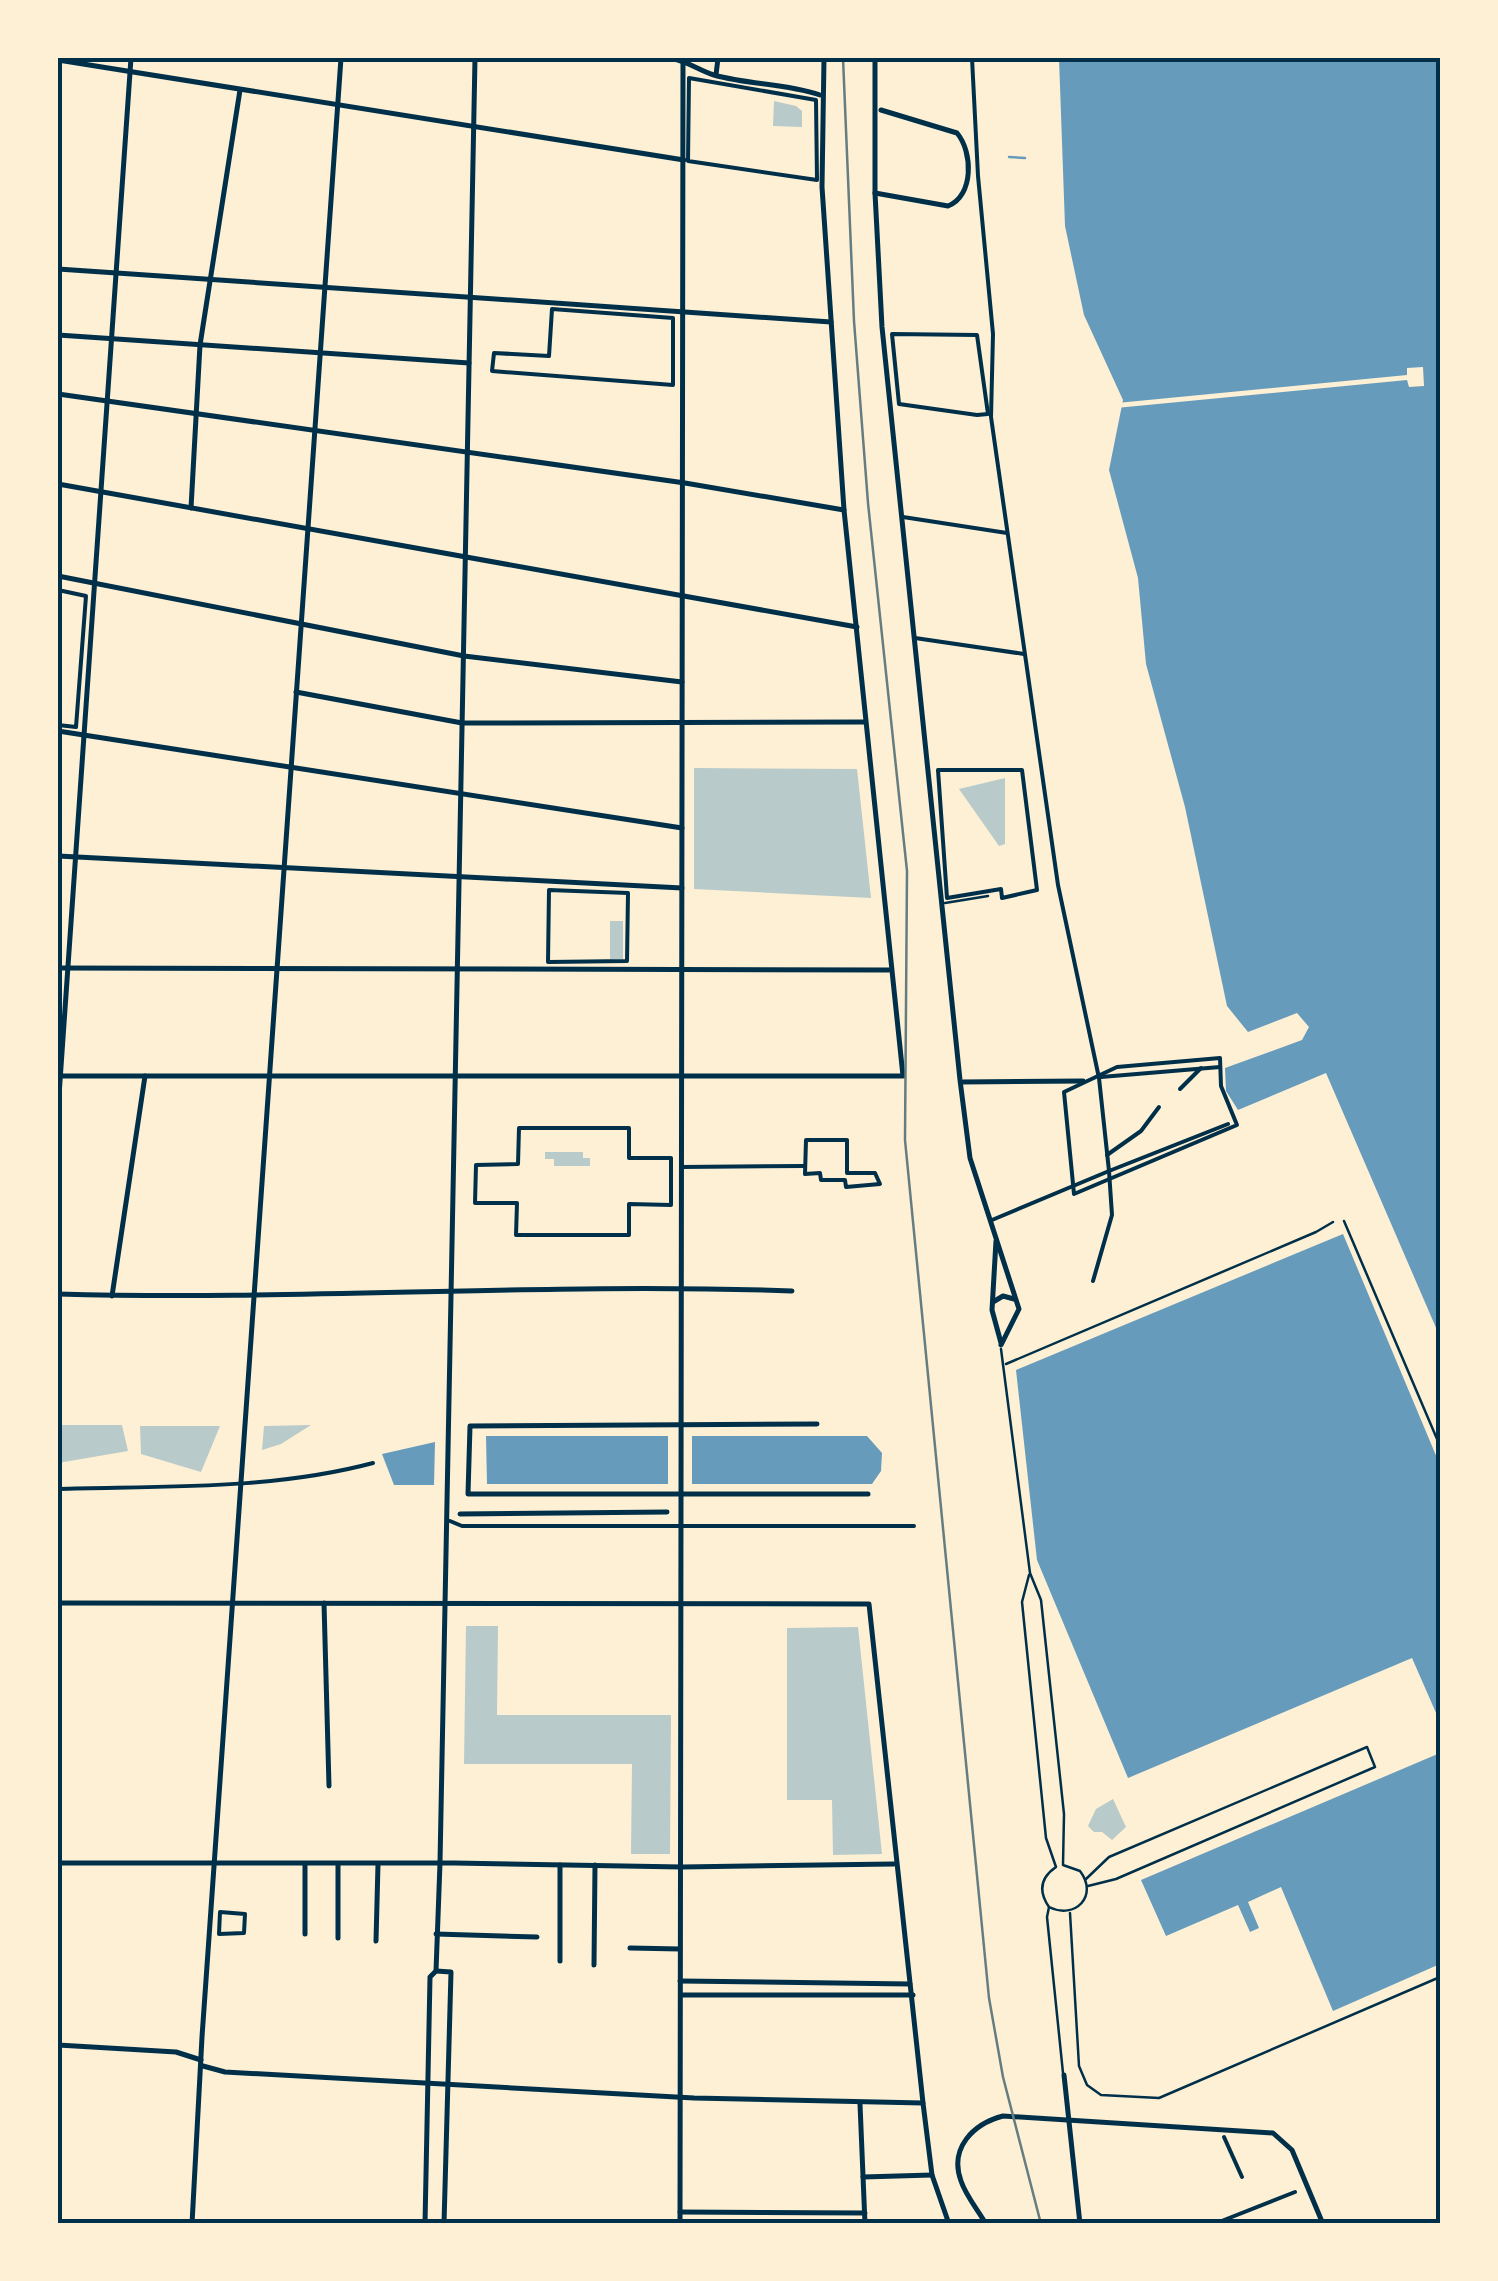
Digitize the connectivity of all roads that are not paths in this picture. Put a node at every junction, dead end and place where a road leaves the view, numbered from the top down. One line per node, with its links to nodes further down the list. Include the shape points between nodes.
1 (131, 58): 11 (street)
2 (341, 58): 15 (street)
3 (475, 58): 17 (street)
4 (669, 58): 5 (street)
5 (683, 58): 12 (street); 18 (street)
6 (718, 58): 12 (street)
7 (824, 58): 14 (street)
8 (876, 58): 19 (street)
9 (972, 58): 46 (street, via 993,334 991,417)
10 (58, 60): 11 (street)
11 (130, 72): 13 (street); 21 (street)
12 (716, 75): 14 (street, via 792,87)
13 (240, 90): 15 (street); 22 (street)
14 (821, 99): 27 (street)
15 (337, 105): 17 (street); 23 (street)
16 (881, 110): 19 (street, via 957,133 968,183 948,206)
17 (473, 126): 18 (street); 24 (street)
18 (686, 161): 18 (street, via 817,180 816,100 689,78); 26 (street)
19 (875, 193): 44 (street)
20 (58, 269): 21 (street)
21 (116, 273): 22 (street); 30 (street)
22 (210, 281): 23 (street); 31 (street)
23 (325, 289): 24 (street); 32 (street)
24 (471, 297): 26 (street); 33 (street)
25 (552, 310): 25 (street, via 549,356 494,353 492,371 673,385 673,318)
26 (684, 312): 27 (street); 39 (street)
27 (831, 322): 43 (street)
28 (58, 334): 30 (street)
29 (892, 334): 29 (street, via 899,404 988,414 977,335)
30 (111, 339): 31 (street); 35 (street)
31 (200, 345): 32 (street); 36 (street)
32 (319, 354): 33 (street); 37 (street)
33 (470, 363): 38 (street)
34 (58, 394): 35 (street)
35 (108, 402): 36 (street); 41 (street)
36 (196, 413): 37 (street); 42 (street)
37 (314, 430): 38 (street); 45 (street)
38 (468, 454): 39 (street); 47 (street)
39 (684, 483): 43 (street); 51 (street)
40 (58, 484): 41 (street)
41 (100, 492): 42 (street); 49 (street)
42 (191, 508): 45 (street)
43 (844, 510): 53 (street)
44 (901, 516): 46 (street); 54 (street)
45 (308, 528): 47 (street); 52 (street)
46 (1007, 533): 55 (street)
47 (466, 556): 51 (street); 56 (street)
48 (58, 576): 49 (street)
49 (96, 582): 52 (street); 63 (street)
50 (58, 590): 62 (street, via 86,596 76,727)
51 (683, 596): 53 (street); 57 (street)
52 (301, 625): 56 (street); 58 (street)
53 (856, 627): 59 (street)
54 (912, 637): 55 (street); 74 (street)
55 (1024, 654): 88 (street, via 1058,885)
56 (464, 656): 57 (street); 60 (street)
57 (682, 682): 61 (street)
58 (296, 692): 60 (street); 64 (street)
59 (864, 722): 61 (street); 81 (street)
60 (462, 723): 61 (street); 65 (street)
61 (682, 723): 66 (street)
62 (58, 728): 63 (street)
63 (86, 736): 64 (street); 68 (street)
64 (291, 767): 65 (street); 69 (street)
65 (460, 795): 66 (street); 70 (street)
66 (682, 828): 71 (street)
67 (58, 856): 68 (street)
68 (77, 856): 69 (street); 79 (street)
69 (284, 869): 70 (street); 76 (street)
70 (459, 879): 71 (street); 77 (street)
71 (682, 888): 80 (street)
72 (1037, 890): 72 (street, via 1022,770 938,770 947,898)
73 (988, 896): 74 (lane)
74 (943, 904): 92 (street)
75 (628, 961): 75 (street, via 628,893 549,890 548,962)
76 (278, 966): 77 (street); 79 (street); 84 (street)
77 (458, 967): 80 (street); 85 (street)
78 (58, 968): 79 (street)
79 (68, 968): 86 (street)
80 (682, 968): 81 (street); 89 (street)
81 (890, 970): 89 (street, via 903,1076)
82 (1202, 1066): 83 (street); 88 (street); 93 (street)
83 (1220, 1067): 88 (street, via 1220,1058 1117,1067); 101 (street, via 1238,1125)
84 (270, 1075): 85 (street); 87 (street); 113 (street)
85 (456, 1075): 89 (street); 111 (street)
86 (59, 1076): 87 (street); 95 (street)
87 (146, 1076): 114 (street)
88 (1099, 1076): 90 (street); 97 (street)
89 (681, 1077): 98 (street)
90 (1091, 1079): 91 (street); 102 (street, via 1064,1092)
91 (1082, 1081): 92 (street)
92 (960, 1082): 103 (street, via 970,1158)
93 (1180, 1089)
94 (1159, 1108): 97 (street)
95 (58, 1110)
96 (1228, 1124): 100 (street)
97 (1107, 1156): 100 (street)
98 (681, 1166): 99 (street); 109 (street)
99 (805, 1166): 99 (street, via 805,1174 845,1180 846,1187 880,1184 875,1174 847,1173 846,1140 806,1140)
100 (1109, 1170): 101 (street); 102 (street)
101 (1109, 1179): 102 (street, via 1074,1194); 108 (street, via 1112,1215)
102 (1073, 1186): 103 (street)
103 (990, 1220): 107 (street)
104 (1344, 1221): 122 (lane)
105 (1333, 1222): 120 (lane)
106 (516, 1235): 106 (street, via 517,1203 475,1203 476,1165 518,1164 519,1128 630,1128 629,1158 671,1158 671,1205 629,1204 629,1235)
107 (996, 1238): 115 (street); 116 (street)
108 (1093, 1281)
109 (681, 1288): 110 (street); 111 (street); 130 (street)
110 (792, 1291)
111 (450, 1293): 113 (street); 133 (street)
112 (58, 1294): 114 (street)
113 (254, 1294): 114 (street); 124 (street)
114 (112, 1296)
115 (1016, 1302): 116 (street, via 1003,1296); 117 (street)
116 (992, 1303): 118 (street)
117 (1016, 1317): 118 (street); 119 (street)
118 (997, 1320): 119 (street)
119 (1001, 1345): 120 (lane)
120 (1004, 1365): 132 (lane)
121 (816, 1424): 126 (street, via 470,1426 468,1494)
122 (1440, 1446)
123 (373, 1464): 124 (street)
124 (242, 1483): 125 (street); 135 (street)
125 (58, 1489)
126 (868, 1494)
127 (667, 1512): 128 (street)
128 (460, 1514)
129 (450, 1521): 130 (street)
130 (680, 1526): 131 (street); 137 (street)
131 (914, 1526)
132 (1030, 1573): 149 (lane, via 1041,1600 1064,1866); 151 (lane, via 1022,1602 1046,1838 1056,1867 1042,1885)
133 (444, 1602): 136 (street); 137 (street); 141 (street)
134 (58, 1603): 135 (street)
135 (234, 1603): 136 (street); 145 (street)
136 (324, 1603): 138 (street)
137 (679, 1605): 144 (street, via 869,1604); 148 (street)
138 (329, 1786)
139 (58, 1863): 145 (street)
140 (378, 1863): 141 (street); 143 (street); 158 (street)
141 (440, 1863): 146 (street); 155 (street)
142 (305, 1864): 143 (street); 145 (street); 154 (street)
143 (338, 1864): 157 (street)
144 (896, 1864): 148 (street); 166 (street)
145 (216, 1865): 170 (street)
146 (560, 1865): 147 (street); 161 (street)
147 (595, 1866): 148 (street); 162 (street)
148 (682, 1867): 160 (street)
149 (1086, 1879): 150 (lane); 150 (lane, via 1109,1858 1367,1747 1375,1768)
150 (1088, 1886): 152 (lane)
151 (1049, 1907): 152 (lane); 171 (lane)
152 (1070, 1912): 164 (lane, via 1080,2066 1088,2085 1106,2097 1159,2098)
153 (218, 1934): 153 (street, via 244,1933 245,1914 220,1912)
154 (305, 1934)
155 (436, 1934): 156 (street); 163 (street)
156 (536, 1937)
157 (338, 1938)
158 (376, 1941)
159 (630, 1948): 160 (street)
160 (680, 1949): 165 (street)
161 (560, 1960)
162 (594, 1965)
163 (436, 1971): 172 (street, via 430,1978); 173 (street, via 451,1972)
164 (1440, 1977)
165 (680, 1981): 166 (street); 167 (street)
166 (910, 1984): 168 (street)
167 (681, 1995): 168 (street); 174 (street)
168 (912, 1996): 175 (street)
169 (58, 2045): 170 (street, via 176,2052)
170 (202, 2063): 172 (street, via 225,2072); 186 (street)
171 (1064, 2075): 193 (street)
172 (428, 2082): 173 (street); 187 (street)
173 (447, 2083): 174 (street); 188 (street)
174 (682, 2097): 176 (street); 184 (street)
175 (923, 2103): 176 (street); 178 (street)
176 (860, 2104): 179 (street)
177 (1224, 2137): 180 (street)
178 (932, 2175): 179 (street); 191 (street)
179 (862, 2177): 185 (street)
180 (1242, 2177)
181 (1295, 2192): 183 (street)
182 (1251, 2199): 183 (street)
183 (1255, 2206): 194 (street)
184 (680, 2212): 185 (street); 189 (street)
185 (865, 2213): 190 (street)
186 (192, 2224)
187 (424, 2224)
188 (444, 2224)
189 (680, 2224)
190 (865, 2224)
191 (949, 2224)
192 (986, 2224): 195 (street, via 957,2164 970,2132 1003,2116 1273,2133 1285,2140)
193 (1080, 2224)
194 (1214, 2224)
195 (1323, 2224)

